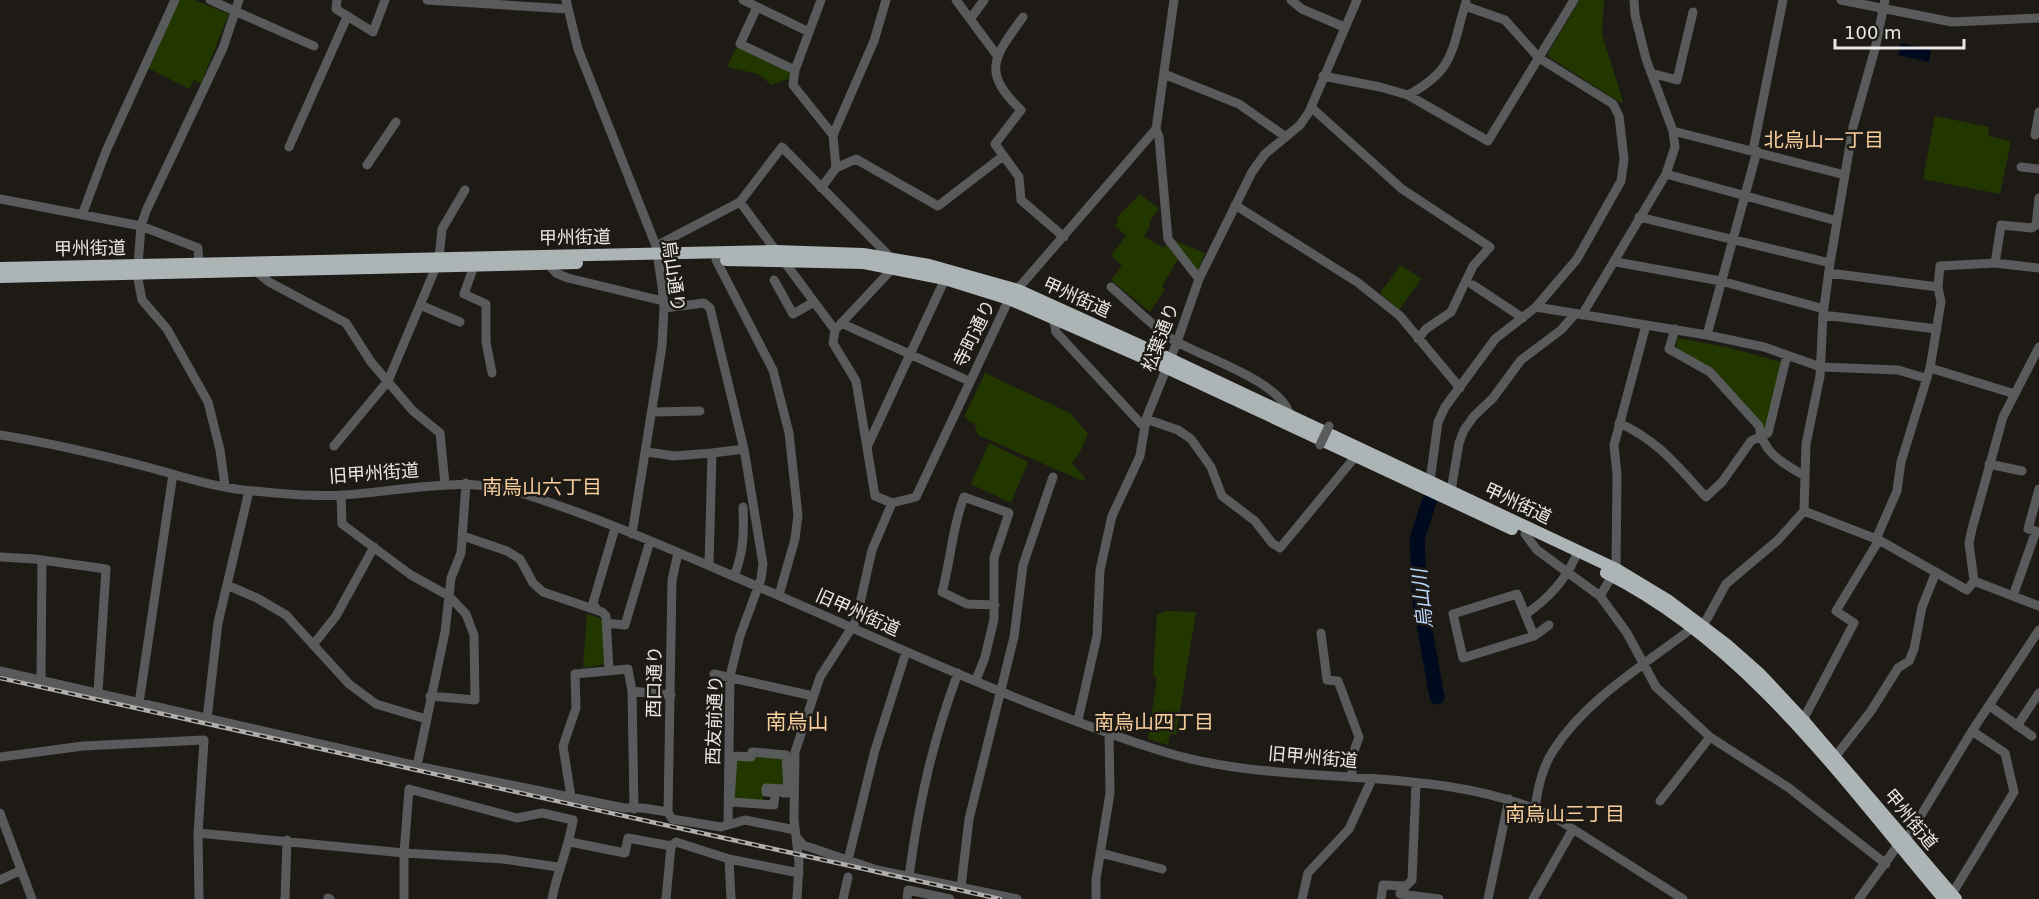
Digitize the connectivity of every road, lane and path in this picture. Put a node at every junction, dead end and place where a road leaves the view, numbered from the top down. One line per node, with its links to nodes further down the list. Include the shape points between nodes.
1 (175, 0): 63 (street, via 110,141)
2 (210, 0): 23 (street)
3 (239, 0): 23 (street)
4 (337, 0): 25 (street, via 336,9)
5 (385, 0): 25 (street, via 373,32)
6 (427, 0): 20 (street)
7 (743, 0): 22 (street)
8 (821, 0): 30 (street)
9 (886, 0): 44 (street, via 874,41)
10 (956, 0): 27 (street)
11 (984, 0): 27 (street)
12 (1174, 0): 36 (street)
13 (1291, 0): 29 (street, via 1302,9)
14 (1357, 0): 29 (street, 松葉通り)
15 (1574, 0): 33 (street)
16 (1634, 0): 35 (street)
17 (1783, 0): 48 (street)
18 (1841, 0): 21 (street)
19 (1466, 3): 33 (street, via 1505,20); 38 (street, via 1445,68 1430,84)
20 (567, 4): 69 (street, 烏山通り, via 578,50)
21 (1884, 5): 28 (street, via 1952,22); 55 (street)
22 (757, 7): 30 (street); 34 (street, via 740,44)
23 (236, 10): 31 (street); 66 (street, via 223,48)
24 (1693, 12): 35 (street, via 1677,80)
25 (347, 17): 47 (street)
26 (1023, 17): 32 (street)
27 (971, 18): 32 (street)
28 (2039, 18)
29 (1344, 27): 37 (street, 松葉通り)
30 (809, 32): 34 (street)
31 (314, 46)
32 (996, 54): 49 (street, via 998,83 1021,110 995,144)
33 (1539, 58): 38 (street, via 1488,141); 96 (street, via 1613,104 1619,116 1624,159 1621,181 1577,259)
34 (795, 70): 44 (street, via 793,85)
35 (1651, 73): 43 (street)
36 (1164, 74): 42 (street); 46 (street, via 1239,104)
37 (1323, 76): 38 (street); 39 (street, 松葉通り)
38 (1408, 95)
39 (1312, 108): 46 (street, 松葉通り); 107 (street, via 1402,189 1490,248 1473,266 1451,312)
40 (2038, 117): 45 (street)
41 (396, 123): 50 (street)
42 (1156, 129): 67 (street, 寺町通り); 86 (street, via 1168,239)
43 (1673, 131): 48 (street); 54 (street, via 1675,147)
44 (833, 135): 52 (street)
45 (2035, 135)
46 (1286, 136): 62 (street, 松葉通り, via 1265,154)
47 (289, 147)
48 (1755, 151): 55 (street); 58 (street)
49 (1004, 156): 52 (street, via 938,206 856,159); 67 (street, via 1019,177 1021,200)
50 (367, 165)
51 (2021, 167): 53 (street)
52 (836, 168): 56 (street)
53 (2039, 169)
54 (1666, 174): 58 (street); 64 (street)
55 (1845, 175): 65 (street)
56 (821, 188): 61 (street, via 783,147); 75 (street)
57 (465, 190): 74 (street, via 442,229)
58 (1744, 195): 65 (street); 68 (street)
59 (2039, 198): 73 (street, via 2036,225 2032,228 2001,225)
60 (0, 200): 63 (street)
61 (740, 202): 69 (street); 70 (street)
62 (1235, 205): 86 (street, 松葉通り); 107 (street, via 1357,282 1400,316)
63 (82, 215): 66 (street)
64 (1639, 217): 68 (street); 72 (street)
65 (1837, 221): 80 (street)
66 (141, 225): 76 (street, via 198,248); 82 (street)
67 (1064, 237): 92 (street, 寺町通り)
68 (1733, 238): 80 (street); 88 (street)
69 (657, 253): 70 (highway, 甲州街道); 71 (highway, 甲州街道); 74 (highway, 甲州街道); 77 (highway, 甲州街道); 95 (street, 烏山通り)
70 (779, 256): 71 (highway, 甲州街道); 75 (highway, 甲州街道); 93 (street)
71 (716, 260): 172 (street, via 773,370 789,433 798,515)
72 (1616, 262): 88 (street); 98 (street)
73 (1995, 262): 81 (street); 90 (street, via 1940,266)
74 (437, 263): 76 (highway, 甲州街道); 78 (highway, 甲州街道); 83 (highway, 甲州街道); 94 (street)
75 (892, 263): 85 (highway, 甲州街道); 92 (highway, 甲州街道, via 929,265); 102 (street)
76 (199, 264): 82 (highway, 甲州街道)
77 (548, 264): 78 (highway, 甲州街道); 95 (street, via 568,278)
78 (474, 266): 115 (street, via 464,294 486,304 486,342)
79 (0, 268): 82 (highway, 甲州街道)
80 (1829, 268): 90 (street); 97 (street)
81 (2039, 268)
82 (137, 270): 83 (highway, 甲州街道); 84 (highway, 甲州街道); 144 (street, via 142,300 166,329 208,402)
83 (257, 272): 117 (street, via 346,323)
84 (0, 277)
85 (945, 279): 92 (highway, 甲州街道); 110 (street)
86 (1199, 279): 108 (street, 松葉通り)
87 (774, 280): 93 (street, via 793,314)
88 (1721, 281): 97 (street); 106 (street)
89 (1473, 285): 100 (street)
90 (1938, 286): 105 (street, via 1941,302)
91 (1112, 287): 108 (street)
92 (1013, 294): 99 (highway, 甲州街道); 112 (highway, 甲州街道); 118 (street, 寺町通り)
93 (814, 302): 102 (street)
94 (420, 305): 101 (street); 117 (street)
95 (664, 305): 122 (street, 烏山通り); 132 (street, 西友前通り, via 704,303 710,308)
96 (1536, 307): 98 (street); 100 (street)
97 (1823, 312): 105 (street); 113 (street)
98 (1579, 315): 103 (street); 147 (street, via 1521,360 1474,416 1459,443)
99 (1053, 317): 112 (highway, 甲州街道); 124 (street, via 1056,332)
100 (1523, 318): 119 (street, via 1495,339)
101 (460, 322)
102 (838, 326): 110 (street); 131 (street, via 833,343 856,381)
103 (1646, 326): 104 (street); 125 (street)
104 (1675, 329): 106 (street); 128 (street, via 1670,349 1710,372 1759,426)
105 (1936, 329): 114 (street)
106 (1707, 335): 111 (street)
107 (1418, 339): 119 (street)
108 (1177, 342): 112 (street, 松葉通り); 123 (street, via 1271,391 1288,406)
109 (2039, 347): 120 (street)
110 (911, 355): 118 (street); 131 (street)
111 (1787, 355): 113 (street); 128 (street, via 1768,433)
112 (1169, 364): 123 (highway, 甲州街道); 124 (street, 松葉通り); 135 (highway, 甲州街道)
113 (1821, 367): 116 (street, via 1898,370); 139 (street)
114 (1930, 368): 116 (street); 120 (street)
115 (492, 373)
116 (1925, 378): 157 (street, via 1901,462 1897,491)
117 (388, 381): 130 (street); 143 (street, via 413,411 440,433)
118 (969, 381): 149 (street, 寺町通り, via 916,497)
119 (1460, 388): 141 (street, via 1438,422)
120 (2015, 394): 136 (street, via 2003,417)
121 (700, 411): 122 (street)
122 (654, 412): 133 (street, 烏山通り)
123 (1290, 416): 141 (highway, 甲州街道)
124 (1145, 423): 135 (street, via 1178,430 1191,439 1211,466 1222,496 1255,521 1280,548); 208 (street, 松葉通り, via 1140,456 1112,516 1107,536 1100,570 1097,636)
125 (1619, 423): 128 (street, via 1652,441 1706,497 1722,482 1751,441); 166 (street, via 1614,445)
126 (1329, 426): 129 (street, bridge)
127 (0, 435): 138 (street, 旧甲州街道)
128 (1760, 437): 139 (street, via 1768,452)
129 (1320, 445)
130 (334, 446)
131 (867, 447): 149 (street, via 875,496)
132 (744, 449): 134 (street); 171 (street, 西友前通り, via 763,564)
133 (647, 452): 134 (street, via 674,456); 154 (street, 烏山通り)
134 (712, 453): 164 (street)
135 (1355, 457): 155 (highway, 甲州街道)
136 (1989, 464): 137 (street); 169 (street, via 1969,543)
137 (2022, 471)
138 (173, 474): 144 (street, 旧甲州街道); 204 (street)
139 (1803, 475): 151 (street)
140 (1053, 477): 198 (street, via 1023,565)
141 (1430, 481): 147 (highway, 甲州街道)
142 (466, 483): 143 (street, 旧甲州街道); 152 (street, 旧甲州街道, via 520,493); 156 (street)
143 (445, 484): 148 (street, 旧甲州街道)
144 (225, 486): 146 (street, 旧甲州街道)
145 (2039, 489): 153 (street, via 2028,529)
146 (249, 491): 148 (street, 旧甲州街道); 170 (street)
147 (1451, 491): 166 (highway, 甲州街道)
148 (341, 495): 159 (street, via 342,524)
149 (892, 503): 181 (street, via 872,550)
150 (743, 507): 168 (street, via 745,535)
151 (1804, 511): 157 (street); 183 (street, via 1778,540 1726,584)
152 (615, 528): 154 (street, 旧甲州街道); 178 (street, via 593,603)
153 (2037, 531): 175 (street)
154 (632, 534): 158 (street, 旧甲州街道)
155 (1525, 534): 162 (highway, 甲州街道); 165 (street, via 1537,550)
156 (464, 536): 173 (street); 178 (street, via 520,559 533,583 543,592)
157 (1877, 539): 167 (street); 209 (street, via 1836,612 1854,623)
158 (650, 541): 160 (street, 旧甲州街道); 180 (street, via 625,625)
159 (374, 547): 173 (street); 187 (street, via 336,616)
160 (678, 553): 164 (street, 旧甲州街道); 201 (street, 西口通り, via 672,580)
161 (0, 557): 163 (street)
162 (1575, 558): 165 (street); 166 (highway, 甲州街道)
163 (42, 560): 195 (street); 199 (street, via 106,569)
164 (709, 566): 168 (street, 旧甲州街道)
165 (1569, 572): 174 (street); 179 (street, via 1546,601)
166 (1614, 572): 174 (street); 183 (highway, 甲州街道)
167 (1936, 572): 169 (street, via 1967,590); 217 (street, via 1922,607 1909,661 1898,668)
168 (734, 576): 171 (street, 旧甲州街道)
169 (1974, 581): 175 (street)
170 (227, 585): 187 (street, via 286,615); 206 (street, via 215,643)
171 (757, 586): 172 (street, 旧甲州街道); 194 (street, 西友前通り)
172 (779, 595): 181 (street, 旧甲州街道)
173 (449, 596): 202 (street); 202 (street, via 472,622 475,700)
174 (1600, 596): 189 (street)
175 (2013, 596): 177 (street)
176 (995, 605): 176 (street, via 968,604 942,592 956,517 964,496 1009,513 994,558); 196 (street, via 985,657)
177 (2039, 606)
178 (597, 610): 180 (street, via 606,616)
179 (1526, 614): 186 (street); 186 (street, via 1517,594 1455,612 1463,658)
180 (606, 623): 191 (street)
181 (852, 626): 188 (street, 旧甲州街道); 203 (street, via 820,677)
182 (1549, 626): 186 (street)
183 (1697, 627): 189 (street); 209 (highway, 甲州街道, via 1760,674); 235 (highway, 甲州街道, via 1756,683)
184 (1321, 633): 219 (street, via 1327,680 1338,681 1359,737)
185 (2038, 634): 205 (street)
186 (1534, 636)
187 (313, 645): 207 (street, via 349,684 376,704)
188 (906, 652): 192 (street, 旧甲州街道); 240 (street, via 875,750)
189 (1646, 664): 214 (street, via 1656,687); 225 (street, via 1602,698 1552,751 1540,777)
190 (0, 671): 195 (street)
191 (609, 671): 197 (street, via 628,669); 222 (street, via 575,674 576,708 563,746)
192 (958, 673): 196 (street, 旧甲州街道); 246 (street, via 936,731)
193 (714, 674): 194 (street)
194 (730, 676): 203 (street); 229 (street, 西友前通り)
195 (41, 680): 199 (street)
196 (976, 680): 198 (street, 旧甲州街道)
197 (632, 691): 201 (street); 226 (street)
198 (1002, 691): 208 (street, 旧甲州街道); 250 (street, via 969,819)
199 (98, 693): 204 (street)
200 (2039, 693): 210 (street)
201 (671, 695): 227 (street, 西口通り)
202 (430, 696): 207 (street)
203 (813, 696): 232 (street, via 795,752)
204 (140, 703): 206 (street)
205 (1990, 706): 210 (street); 211 (street)
206 (207, 719): 218 (street)
207 (426, 719): 218 (street)
208 (1078, 720): 212 (street, 旧甲州街道)
209 (1803, 720): 217 (highway, 甲州街道)
210 (2017, 726): 213 (street)
211 (1972, 731): 235 (street, via 1910,835); 251 (street, via 2005,753 2014,792)
212 (1109, 732): 219 (street, 旧甲州街道, via 1198,760 1291,774); 238 (street, via 1110,793)
213 (2032, 736)
214 (1710, 737): 224 (street); 241 (street, via 1789,788)
215 (733, 756): 215 (street, via 786,755 788,793 783,793 784,789 766,788 766,792 775,793 774,805 730,802)
216 (0, 757): 231 (street, via 83,746 204,740)
217 (1835, 758): 235 (highway, 甲州街道)
218 (417, 766): 222 (street)
219 (1352, 777): 220 (street, 旧甲州街道)
220 (1372, 779): 221 (street, 旧甲州街道); 265 (street, via 1349,829 1308,873)
221 (1416, 783): 223 (street, 旧甲州街道); 249 (street, via 1412,880)
222 (571, 797): 226 (street)
223 (1509, 799): 225 (street, 旧甲州街道); 268 (street)
224 (1660, 801)
225 (1534, 807): 230 (street, 旧甲州街道)
226 (634, 809): 227 (street)
227 (668, 812): 229 (street, via 672,819 697,824 721,827)
228 (0, 813): 244 (street)
229 (728, 823): 232 (street, via 745,820)
230 (1573, 829): 269 (street); 270 (street, 旧甲州街道)
231 (198, 833): 233 (street); 253 (street)
232 (796, 833): 240 (street, via 803,845); 245 (street)
233 (287, 840): 237 (street); 254 (street)
234 (570, 842): 236 (street, via 625,853 628,838); 237 (street, via 573,820 538,813 517,818 409,789); 242 (street)
235 (1901, 842): 241 (street); 251 (highway, 甲州街道)
236 (671, 846): 239 (street, via 676,842); 257 (street)
237 (404, 853): 242 (street); 255 (street)
238 (1101, 853): 243 (street); 264 (street)
239 (729, 859): 245 (street); 258 (street)
240 (848, 860): 246 (street)
241 (1886, 864): 271 (street)
242 (558, 867): 256 (street)
243 (1162, 868)
244 (21, 870): 248 (street); 252 (street)
245 (799, 873): 259 (street)
246 (909, 876): 250 (street)
247 (848, 877): 260 (street)
248 (0, 880)
249 (1401, 886): 266 (street, via 1383,885); 267 (street, via 1400,894)
250 (961, 887): 263 (street)
251 (1951, 897)
252 (32, 899)
253 (200, 899)
254 (285, 899)
255 (404, 899)
256 (552, 899)
257 (666, 899)
258 (730, 899)
259 (797, 899)
260 (843, 899)
261 (907, 899): 262 (street, via 908,890)
262 (950, 899)
263 (1017, 899)
264 (1096, 899)
265 (1302, 899)
266 (1382, 899)
267 (1439, 899)
268 (1488, 899)
269 (1533, 899)
270 (1683, 899)
271 (1859, 899)

